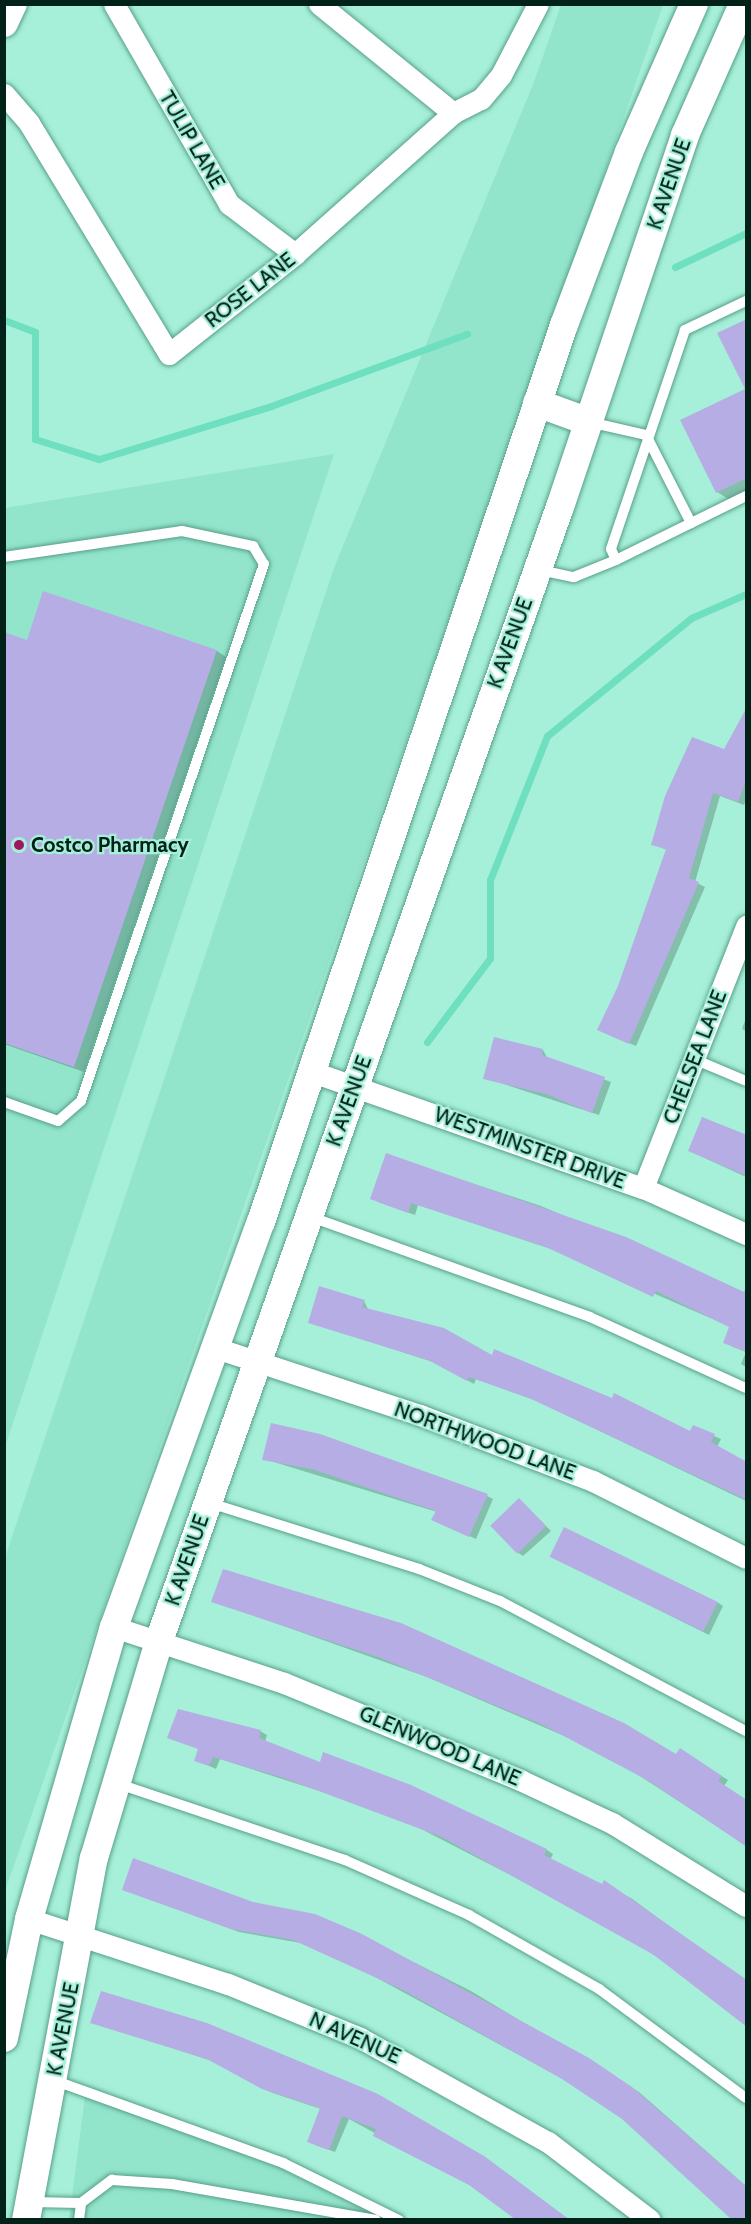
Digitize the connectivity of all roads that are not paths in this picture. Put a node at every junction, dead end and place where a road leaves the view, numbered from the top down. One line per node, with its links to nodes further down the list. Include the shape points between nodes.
1 (13, 4): 7 (main road)
2 (114, 4): 10 (street, TULIP LANE, via 228,204)
3 (319, 4): 9 (street)
4 (538, 4): 9 (street, ROSE LANE, via 501,75 481,99)
5 (694, 4): 12 (main road, via 628,152)
6 (743, 4): 13 (main road, K AVENUE, via 685,135)
7 (4, 23)
8 (4, 94): 10 (street, ROSE LANE, via 28,123 169,354)
9 (453, 113): 10 (street, ROSE LANE)
10 (295, 254)
11 (747, 301): 14 (lane, via 686,330)
12 (537, 404): 13 (main road); 22 (main road)
13 (589, 422): 14 (lane); 19 (main road, K AVENUE)
14 (646, 435): 16 (lane); 18 (lane, via 611,549)
15 (747, 496): 16 (lane)
16 (690, 523): 18 (lane)
17 (4, 557): 25 (lane, via 182,531 253,546 264,564 81,1101 58,1120)
18 (616, 560): 19 (lane, via 574,577)
19 (537, 569): 24 (main road, K AVENUE)
20 (747, 926): 21 (street, CHELSEA LANE)
21 (694, 1059): 23 (lane); 26 (street, CHELSEA LANE)
22 (310, 1071): 24 (street, WESTMINSTER DRIVE); 29 (main road)
23 (747, 1081)
24 (355, 1085): 26 (street, WESTMINSTER DRIVE); 27 (main road, K AVENUE)
25 (4, 1102)
26 (643, 1188): 28 (street, WESTMINSTER DRIVE)
27 (308, 1216): 30 (main road, K AVENUE); 31 (lane, via 590,1317)
28 (747, 1234)
29 (213, 1347): 30 (street, NORTHWOOD LANE); 34 (main road)
30 (255, 1363): 32 (main road, K AVENUE); 33 (street, NORTHWOOD LANE, via 420,1415 593,1482)
31 (747, 1388)
32 (207, 1502): 35 (main road, K AVENUE); 36 (lane, via 408,1566 500,1601)
33 (747, 1558)
34 (114, 1627): 35 (street, GLENWOOD LANE); 39 (main road)
35 (159, 1641): 37 (main road, K AVENUE); 38 (street, GLENWOOD LANE, via 284,1683 520,1780 612,1823)
36 (747, 1731)
37 (118, 1784): 40 (main road, K AVENUE, via 94,1858); 43 (lane, via 345,1860 469,1915 599,1989)
38 (747, 1905)
39 (29, 1919): 40 (street, N AVENUE); 41 (main road)
40 (81, 1934): 42 (main road, K AVENUE); 49 (street, N AVENUE, via 228,1984 360,2038 548,2142)
41 (4, 2038)
42 (53, 2080): 45 (main road, K AVENUE); 48 (lane, via 283,2163)
43 (747, 2098)
44 (81, 2203): 45 (lane); 46 (lane); 47 (lane, via 112,2180 172,2184)
45 (28, 2211)
46 (79, 2220)
47 (376, 2220)
48 (399, 2220)
49 (650, 2220)

